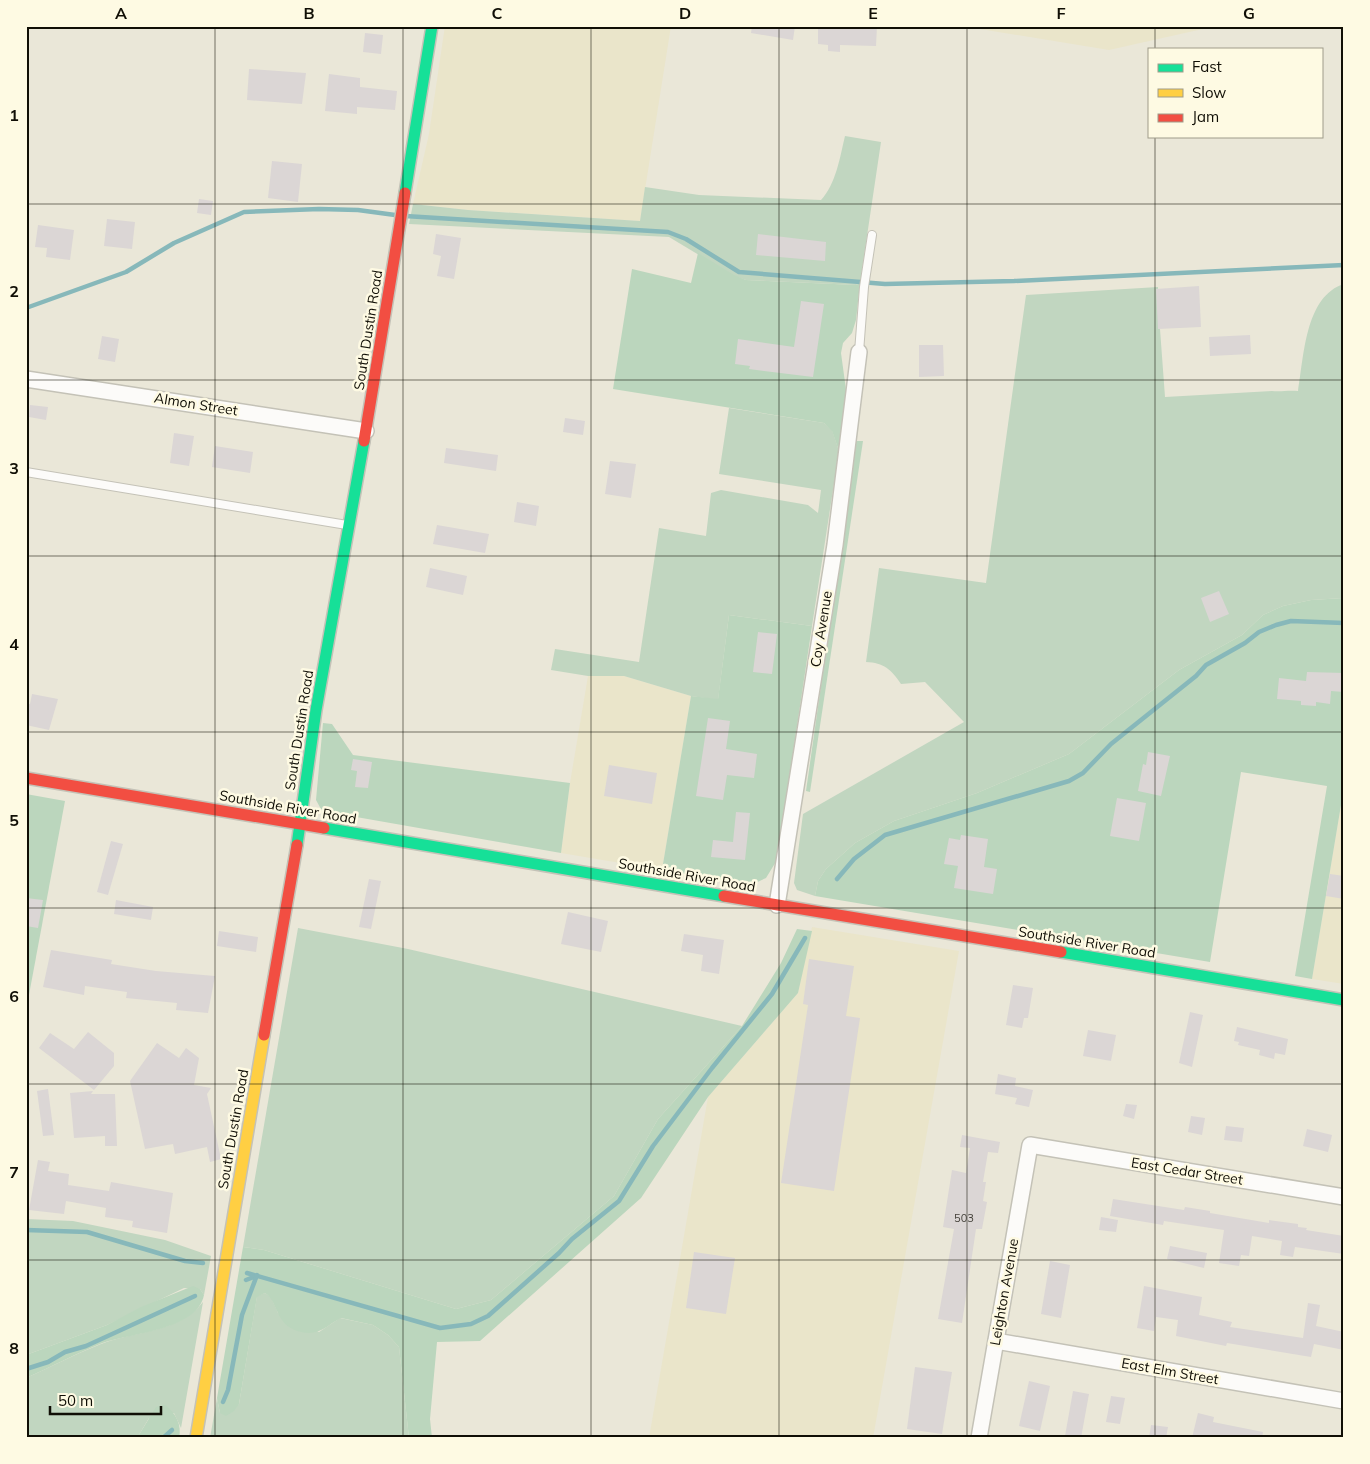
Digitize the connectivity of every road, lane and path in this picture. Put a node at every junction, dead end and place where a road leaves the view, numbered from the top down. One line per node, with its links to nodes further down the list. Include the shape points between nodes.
1 (432, 26): 5 (street, South Dustin Road)
2 (872, 235): 3 (lane)
3 (859, 352): 10 (street, Coy Avenue, via 835,545)
4 (26, 379): 5 (street, Almon Street)
5 (366, 431): 7 (street, South Dustin Road)
6 (26, 472): 7 (lane)
7 (350, 526): 9 (street, South Dustin Road, via 316,710)
8 (26, 778): 9 (street, Southside River Road)
9 (300, 825): 10 (street, Southside River Road); 16 (street, South Dustin Road)
10 (777, 906): 11 (street, Southside River Road)
11 (1344, 1000)
12 (1030, 1145): 13 (street, East Cedar Street); 14 (street, Leighton Avenue)
13 (1344, 1197)
14 (996, 1341): 15 (street, East Elm Street); 17 (street, Leighton Avenue)
15 (1344, 1402)
16 (196, 1438)
17 (979, 1438)

